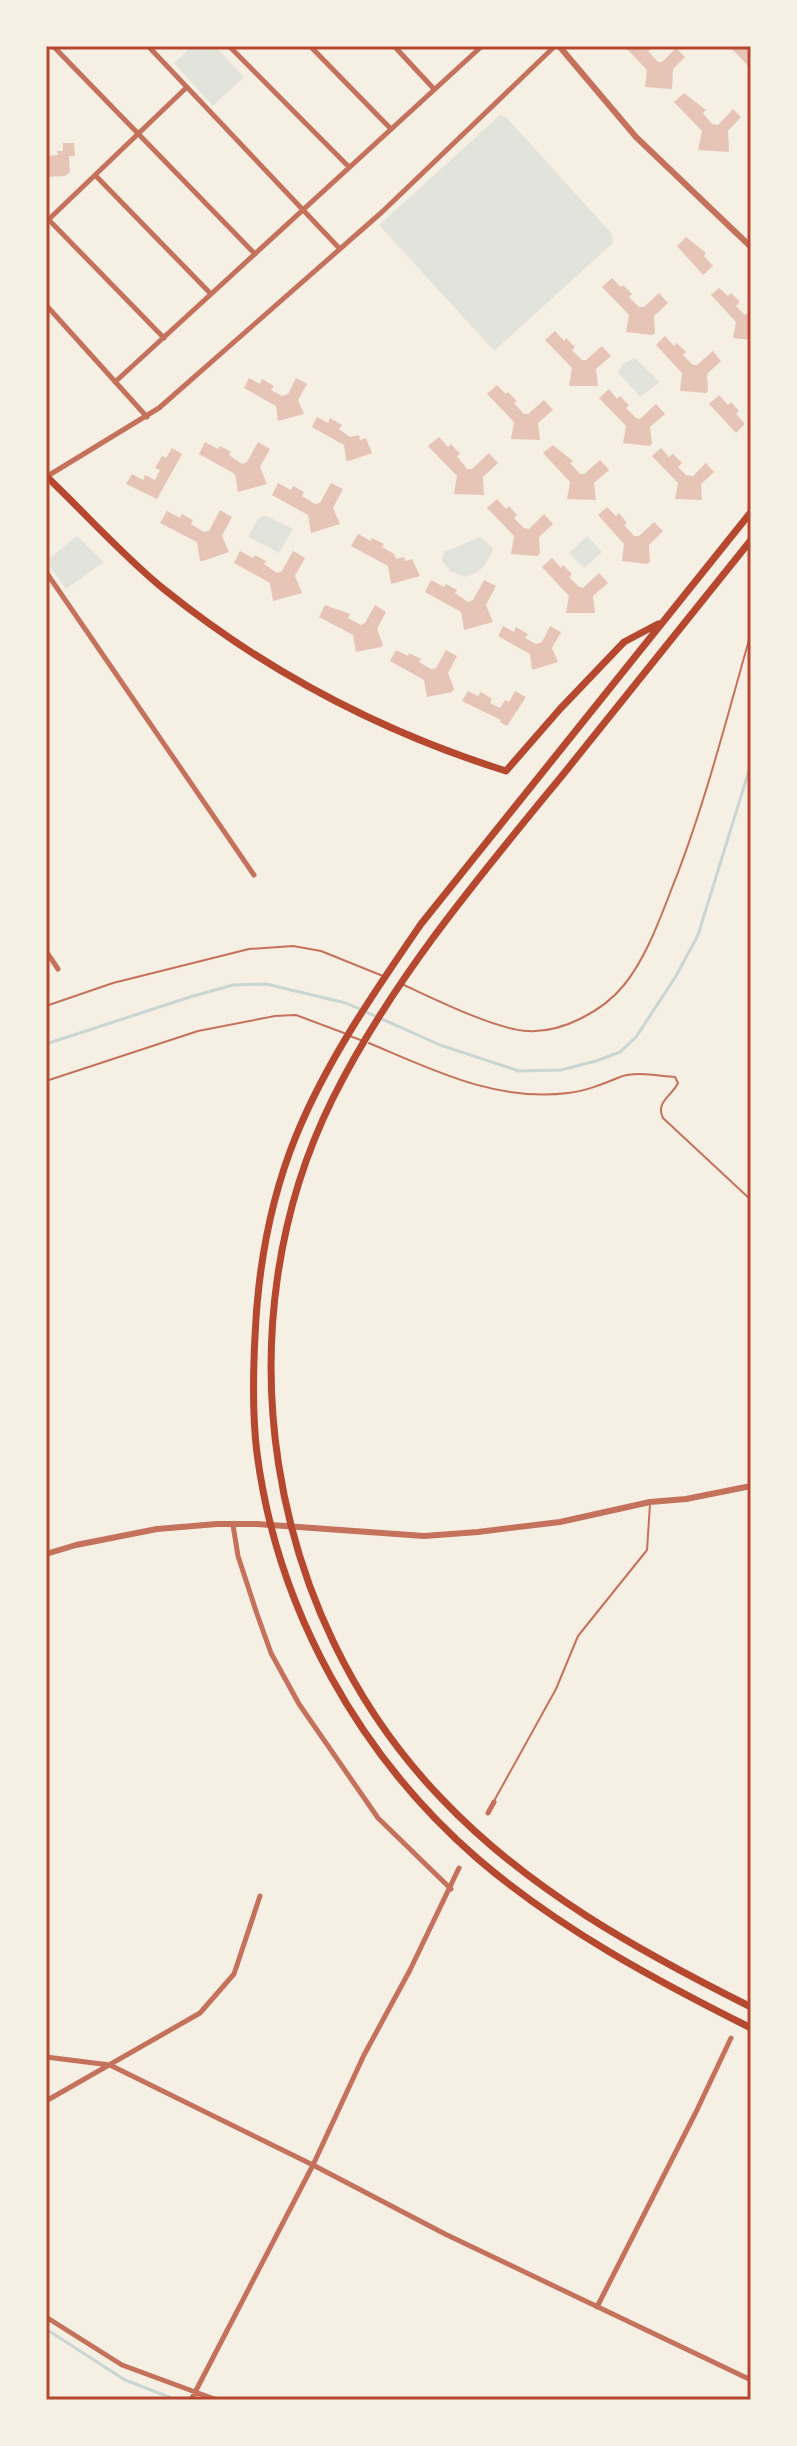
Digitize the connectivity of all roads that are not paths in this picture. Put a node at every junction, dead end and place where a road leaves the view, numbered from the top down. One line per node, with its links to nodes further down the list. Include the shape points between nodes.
1 (53, 46): 11 (street)
2 (148, 46): 8 (street)
3 (229, 46): 12 (street)
4 (310, 46): 10 (street)
5 (394, 46): 9 (street)
6 (557, 46): 16 (street, via 636,137); 17 (street)
7 (480, 47): 9 (street)
8 (187, 87): 11 (street); 14 (street)
9 (434, 89): 10 (street)
10 (391, 129): 12 (street)
11 (139, 134): 13 (street); 18 (street)
12 (349, 167): 14 (street)
13 (95, 175): 15 (street); 19 (street)
14 (303, 210): 17 (street); 18 (street)
15 (47, 220): 21 (street)
16 (751, 247)
17 (340, 249): 23 (street)
18 (255, 254): 19 (street)
19 (211, 294): 21 (street)
20 (46, 305): 22 (street)
21 (164, 338): 22 (street)
22 (115, 382): 23 (street)
23 (147, 417): 24 (street)
24 (46, 476): 28 (main road, via 164,589 276,668 351,711 425,744 506,771 624,642)
25 (751, 512): 28 (main road)
26 (751, 540): 45 (main road, via 438,931 389,1002 334,1097 296,1189 277,1274 270,1364 271,1419 296,1545 327,1628 359,1690 403,1753 499,1853 570,1906)
27 (46, 572): 30 (street)
28 (663, 621): 46 (main road, via 421,924 317,1090 280,1182 261,1267 253,1411 264,1494 290,1588 323,1664 384,1759 444,1828 513,1887 646,1974)
29 (751, 633): 33 (lane, via 688,848 660,917 624,985 593,1011 568,1024 527,1031 447,1005 352,962 293,946 249,949 189,963)
30 (254, 875)
31 (46, 951): 32 (street)
32 (58, 969)
33 (46, 1006)
34 (46, 1081): 35 (lane, via 198,1031 296,1015 504,1093 570,1093 639,1074 675,1077 675,1090 661,1104 663,1118)
35 (751, 1200)
36 (751, 1486): 37 (street)
37 (650, 1502): 38 (street, via 560,1522 424,1536); 40 (lane, via 647,1550 578,1636 556,1689)
38 (233, 1525): 39 (street, via 157,1529); 43 (street, via 238,1556 271,1653 299,1704 378,1818)
39 (46, 1554)
40 (494, 1802): 41 (street)
41 (488, 1813)
42 (459, 1868): 43 (street)
43 (451, 1889): 51 (street)
44 (260, 1896): 49 (street, via 234,1974 220,1994 200,2013)
45 (751, 2007)
46 (751, 2028)
47 (731, 2038): 52 (street)
48 (46, 2057): 49 (street)
49 (110, 2065): 50 (street); 51 (street)
50 (46, 2101)
51 (313, 2165): 52 (street); 55 (street)
52 (597, 2307): 54 (street)
53 (46, 2317): 55 (street, via 122,2365)
54 (751, 2380)
55 (196, 2391): 56 (street); 57 (street)
56 (191, 2400)
57 (217, 2400)

